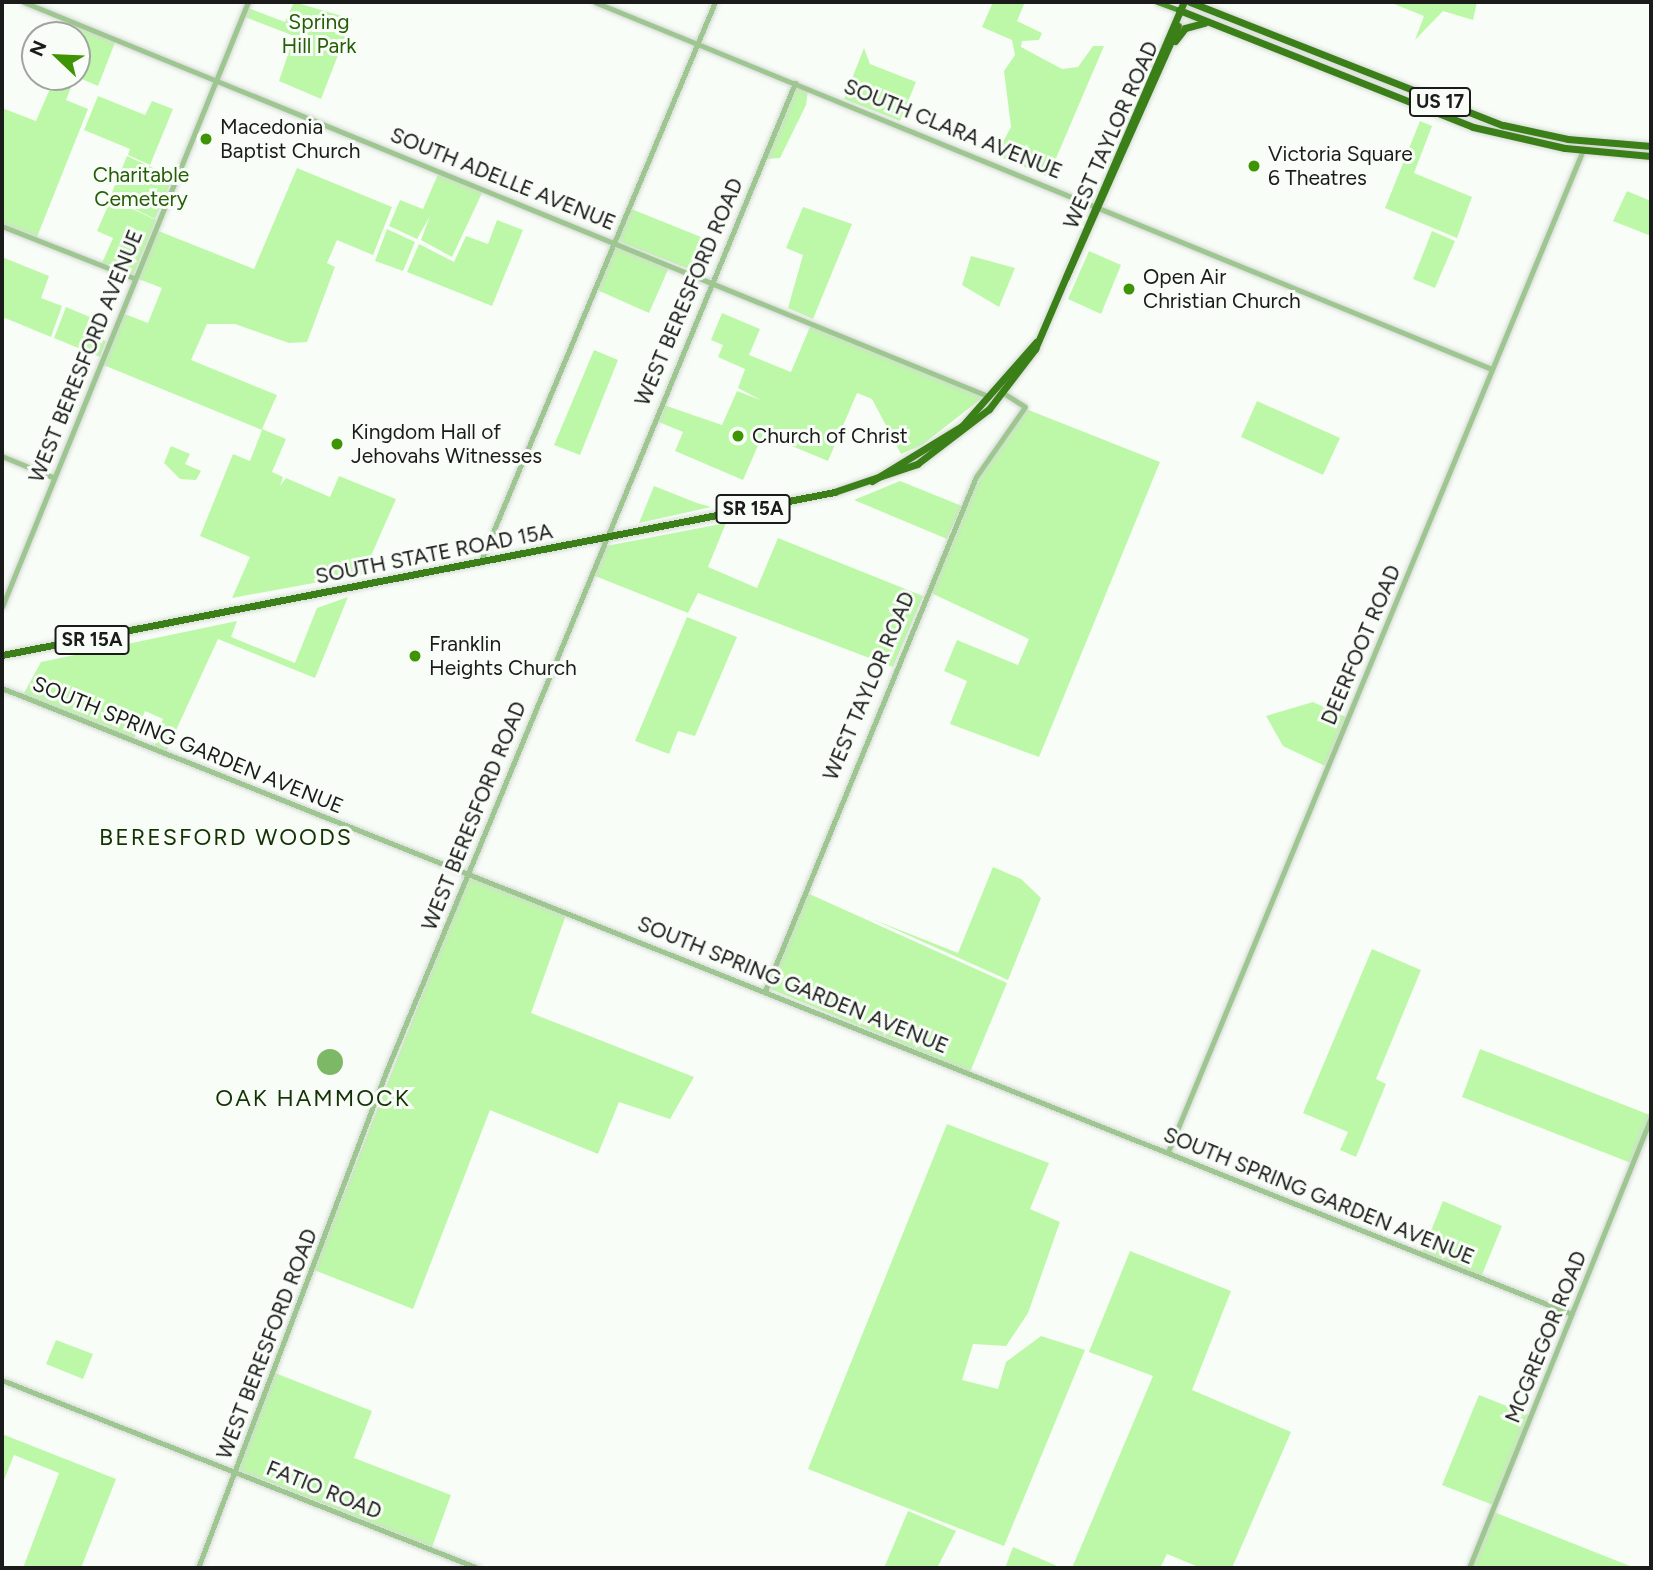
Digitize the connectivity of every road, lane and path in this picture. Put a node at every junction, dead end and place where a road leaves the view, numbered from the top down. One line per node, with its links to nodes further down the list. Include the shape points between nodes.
1 (24, 2): 16 (street, SOUTH ADELLE AVENUE)
2 (248, 2): 16 (street, WEST BERESFORD AVENUE)
3 (595, 2): 10 (street, SOUTH CLARA AVENUE)
4 (715, 2): 10 (street)
5 (1157, 2): 8 (main road, US 17)
6 (1184, 2): 8 (highway, WEST TAYLOR ROAD / SR 15A)
7 (1190, 2): 12 (highway, US 17)
8 (1181, 11): 9 (highway, US 17); 11 (highway, WEST TAYLOR ROAD / SR 15A); 18 (highway, WEST TAYLOR ROAD / SR 15A)
9 (1213, 24): 11 (highway, via 1185,28); 13 (highway, US 17)
10 (697, 43): 17 (street, SOUTH CLARA AVENUE); 29 (street)
11 (1164, 60): 18 (highway, WEST TAYLOR ROAD / SR 15A)
12 (1340, 62): 13 (highway); 14 (highway, US 17)
13 (1318, 66): 15 (highway, US 17)
14 (1354, 68): 15 (highway); 19 (highway, US 17)
15 (1335, 73): 20 (highway, US 17)
16 (217, 79): 29 (street, SOUTH ADELLE AVENUE); 30 (street, WEST BERESFORD AVENUE)
17 (795, 82): 27 (street, SOUTH CLARA AVENUE); 31 (street, WEST BERESFORD ROAD)
18 (1138, 112): 27 (highway, WEST TAYLOR ROAD / SR 15A); 27 (highway, WEST TAYLOR ROAD / SR 15A)
19 (1503, 125): 20 (highway); 21 (highway, US 17)
20 (1487, 131): 24 (highway, US 17)
21 (1585, 141): 22 (highway, US 17); 24 (highway)
22 (1601, 143): 23 (highway, US 17); 25 (highway)
23 (1651, 146)
24 (1565, 148): 25 (highway, US 17)
25 (1583, 150): 26 (highway, US 17); 34 (street, DEERFOOT ROAD)
26 (1651, 156)
27 (1096, 206): 32 (highway, WEST TAYLOR ROAD / SR 15A); 34 (street, SOUTH CLARA AVENUE)
28 (2, 226): 30 (street)
29 (612, 242): 31 (street, SOUTH ADELLE AVENUE); 44 (street)
30 (134, 278): 40 (street, WEST BERESFORD AVENUE)
31 (711, 279): 35 (street, SOUTH ADELLE AVENUE); 43 (street, WEST BERESFORD ROAD)
32 (1053, 304): 33 (highway, SOUTH STATE ROAD 15A / SR 15A)
33 (1036, 342): 36 (highway, SOUTH STATE ROAD 15A / SR 15A); 36 (highway, SOUTH STATE ROAD 15A / SR 15A)
34 (1492, 369): 51 (street, DEERFOOT ROAD)
35 (971, 386): 36 (street, SOUTH ADELLE AVENUE); 36 (street, SOUTH ADELLE AVENUE)
36 (994, 397): 37 (street, SOUTH ADELLE AVENUE); 38 (highway, SOUTH STATE ROAD 15A / SR 15A); 41 (highway, SOUTH STATE ROAD 15A / SR 15A, via 958,437)
37 (1025, 407): 49 (street, WEST TAYLOR ROAD, via 976,477)
38 (923, 454): 41 (highway); 42 (highway, SOUTH STATE ROAD 15A / SR 15A)
39 (2, 456): 40 (street)
40 (53, 477): 45 (street, WEST BERESFORD AVENUE)
41 (886, 478): 42 (highway, SOUTH STATE ROAD 15A / SR 15A)
42 (872, 481): 43 (highway, SOUTH STATE ROAD 15A / SR 15A)
43 (602, 538): 44 (highway, SOUTH STATE ROAD 15A / SR 15A); 48 (street, WEST BERESFORD ROAD)
44 (480, 563): 46 (highway, SOUTH STATE ROAD 15A / SR 15A)
45 (2, 607)
46 (2, 655)
47 (2, 688): 48 (street, SOUTH SPRING GARDEN AVENUE)
48 (468, 873): 49 (street, SOUTH SPRING GARDEN AVENUE); 54 (street, WEST BERESFORD ROAD, via 386,1072)
49 (765, 991): 51 (street, SOUTH SPRING GARDEN AVENUE)
50 (1651, 1117): 52 (street, MCGREGOR ROAD)
51 (1168, 1152): 52 (street, SOUTH SPRING GARDEN AVENUE)
52 (1572, 1314): 57 (street, MCGREGOR ROAD)
53 (2, 1380): 54 (street, FATIO ROAD)
54 (236, 1471): 55 (street, WEST BERESFORD ROAD); 56 (street, FATIO ROAD)
55 (198, 1568)
56 (478, 1568)
57 (1469, 1568)

